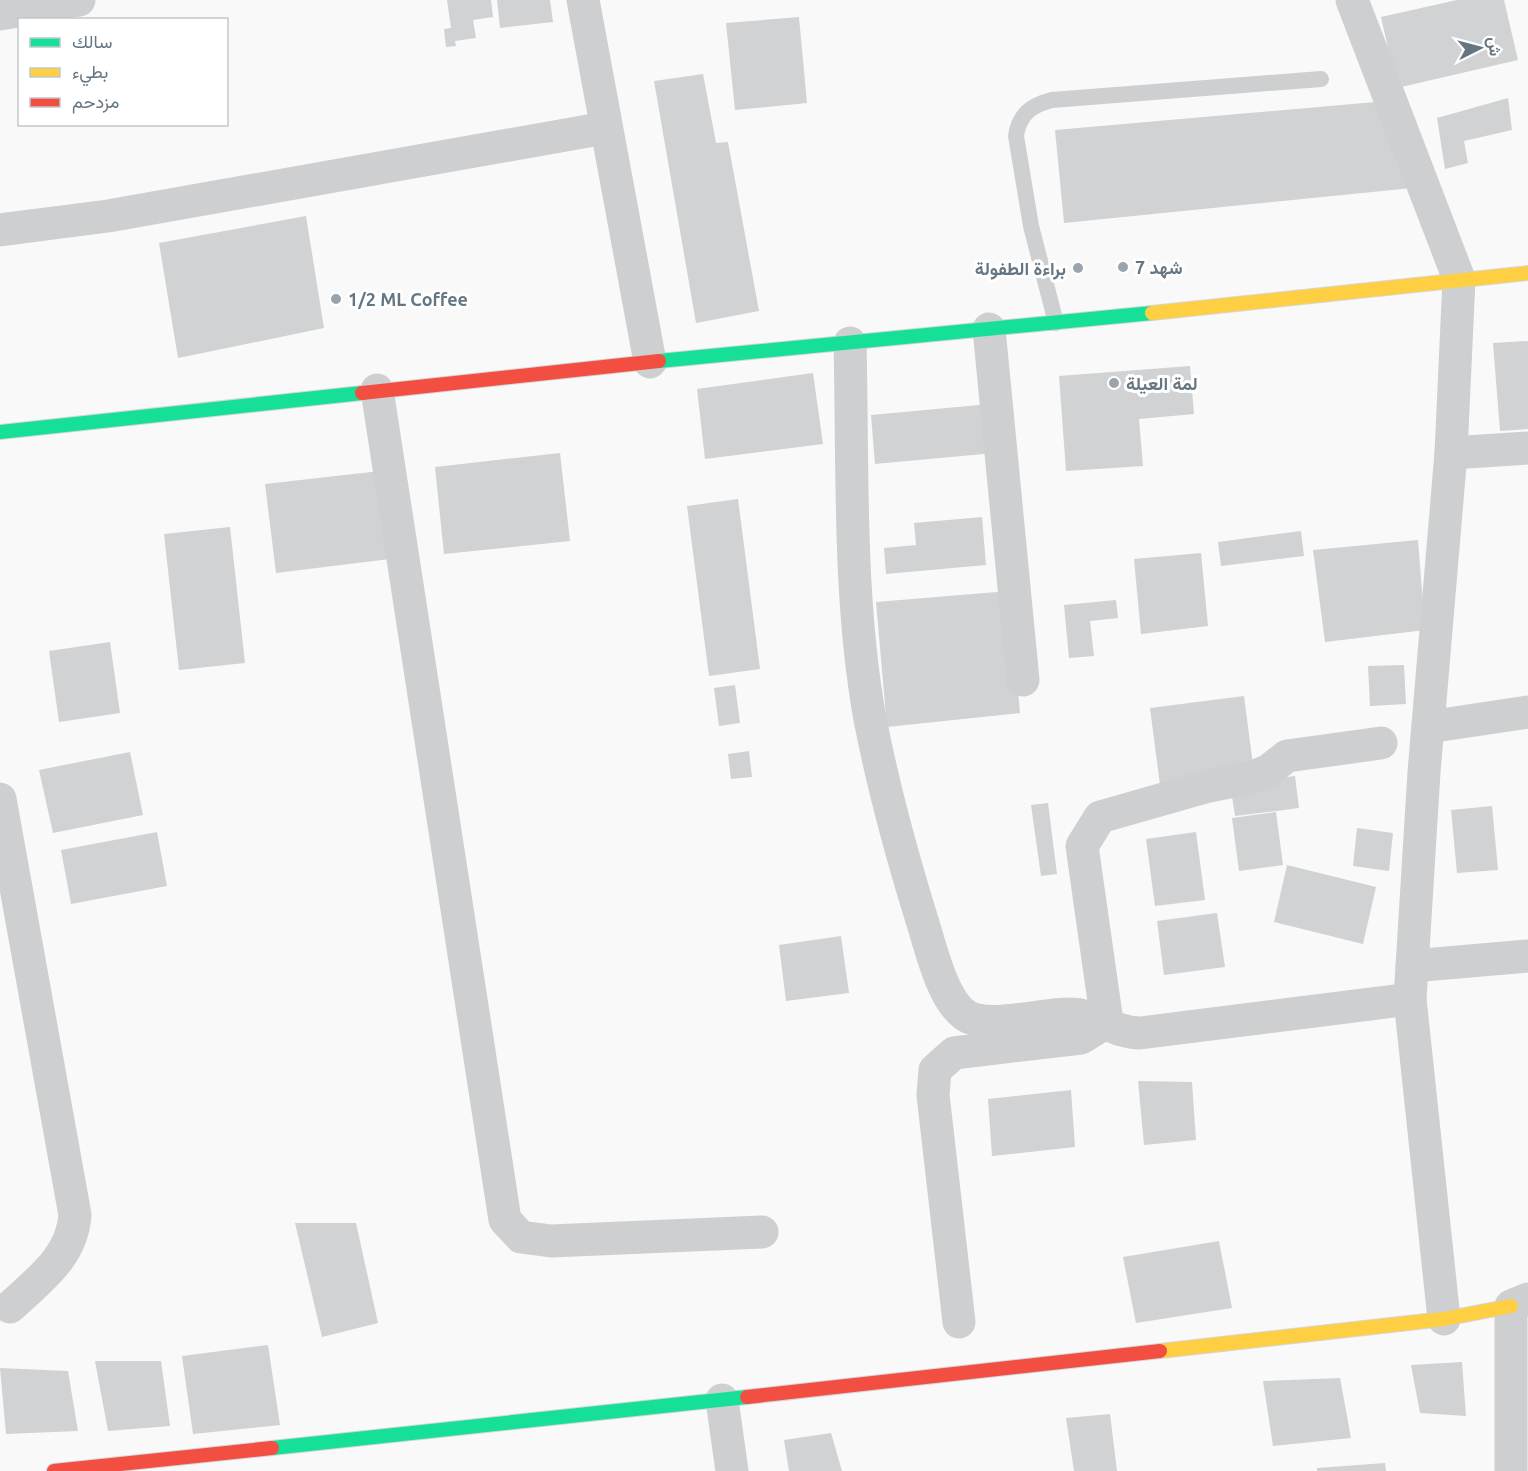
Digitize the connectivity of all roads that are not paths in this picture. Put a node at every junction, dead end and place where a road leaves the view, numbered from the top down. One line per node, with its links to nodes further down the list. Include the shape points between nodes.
1 (79, 0): 4 (street)
2 (583, 0): 6 (street)
3 (1352, 0): 9 (street)
4 (0, 14)
5 (1322, 79): 10 (lane, via 1052,100 1023,114 1016,136 1031,226)
6 (605, 128): 7 (street, via 108,216); 13 (street)
7 (0, 230)
8 (1528, 273): 9 (main road)
9 (1459, 279): 10 (main road); 17 (street)
10 (1056, 322): 11 (main road)
11 (989, 329): 12 (main road); 18 (street)
12 (850, 343): 13 (main road); 26 (street, via 856,567 870,718 902,854 937,969 957,1007 980,1022 1070,1013)
13 (650, 362): 14 (main road)
14 (377, 390): 15 (main road); 27 (street, via 505,1220 521,1237 551,1241)
15 (0, 432)
16 (1528, 448): 17 (street)
17 (1451, 453): 20 (street)
18 (1023, 680)
19 (1528, 712): 20 (street)
20 (1428, 727): 24 (street)
21 (1381, 743): 26 (street, via 1287,756 1268,771 1250,778 1100,818 1082,846)
22 (0, 799): 29 (street, via 75,1215 74,1231 60,1258)
23 (1528, 956): 24 (street)
24 (1412, 966): 25 (street)
25 (1410, 999): 26 (street, via 1140,1033 1119,1032); 30 (street)
26 (1107, 1022): 31 (street, via 1082,1038 954,1053 935,1070 933,1095)
27 (762, 1232)
28 (1520, 1303): 30 (main road); 35 (street)
29 (10, 1307)
30 (1444, 1319): 32 (main road)
31 (959, 1322)
32 (722, 1400): 33 (main road); 34 (street)
33 (54, 1471)
34 (732, 1471)
35 (1511, 1471)

